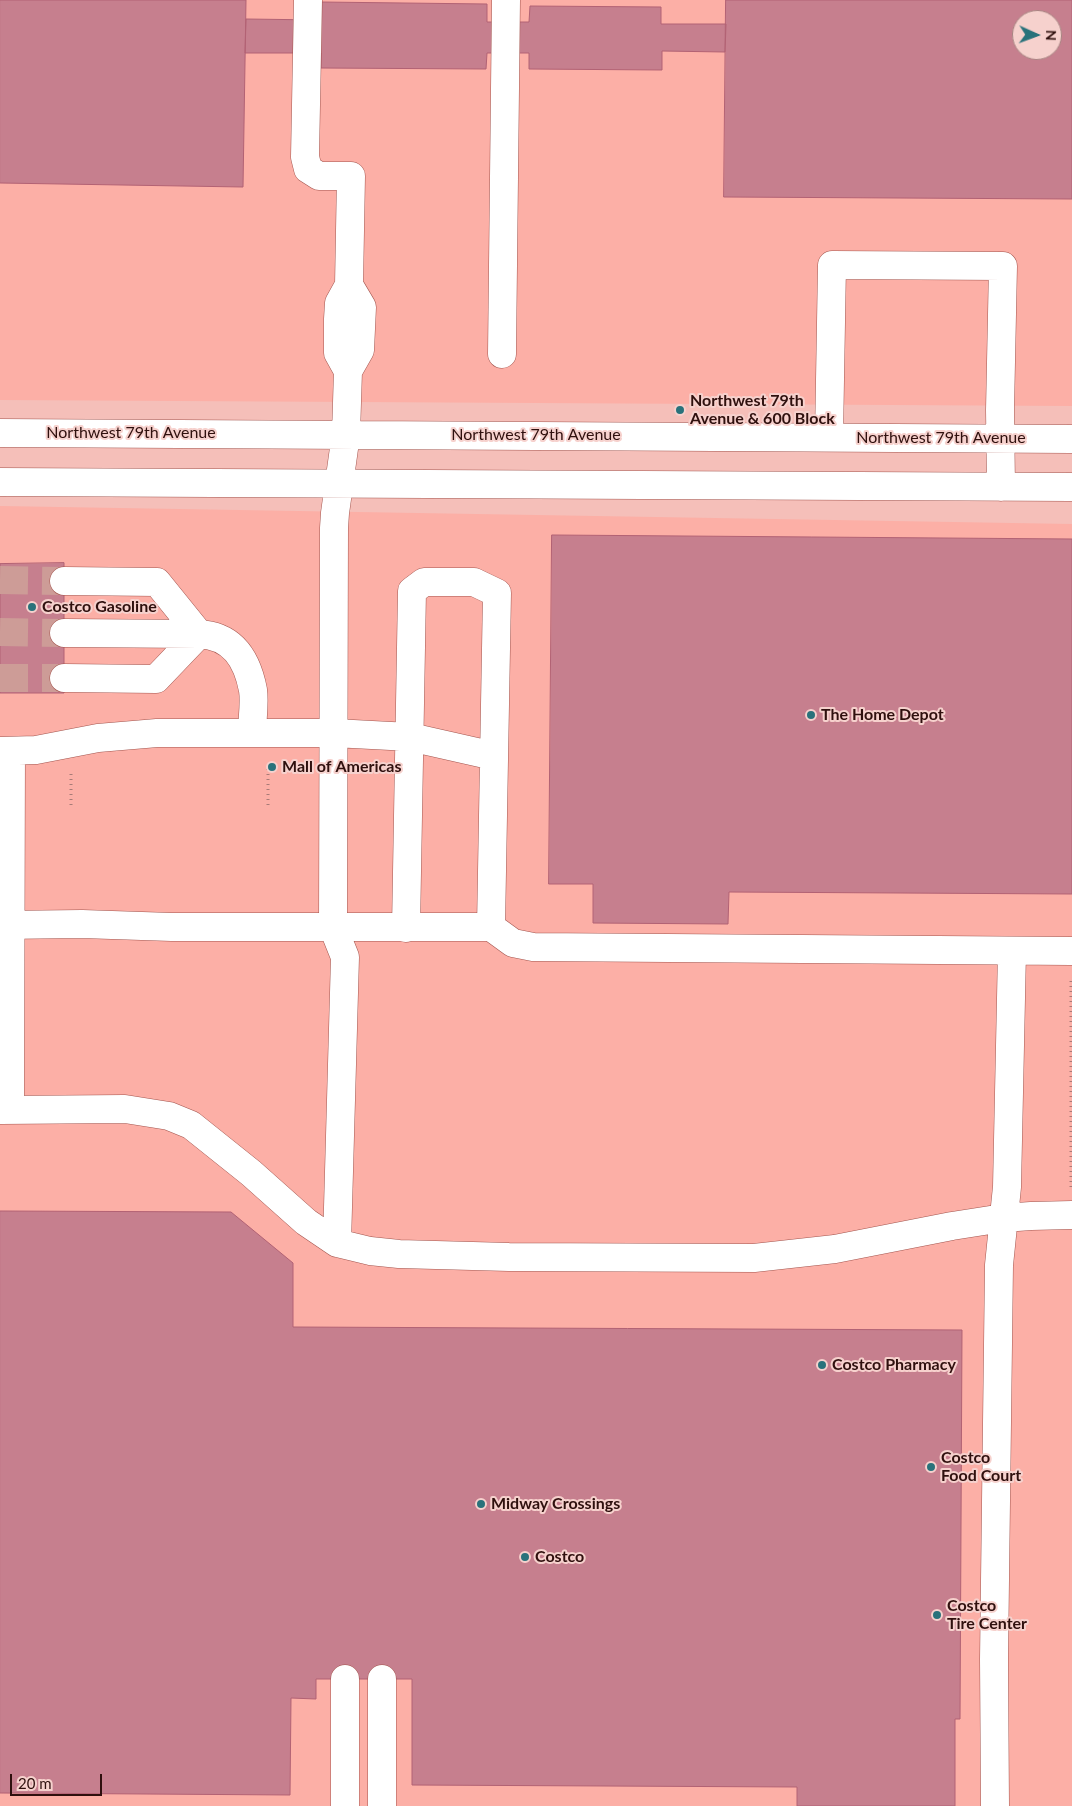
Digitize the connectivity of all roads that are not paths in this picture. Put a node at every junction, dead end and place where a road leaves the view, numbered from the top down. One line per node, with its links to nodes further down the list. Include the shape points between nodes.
1 (308, 0): 5 (street, via 305,157 308,169 319,176 351,176 348,285 362,306 360,350 348,371)
2 (506, 0): 3 (street)
3 (502, 354)
4 (0, 433): 5 (street, Northwest 79th Avenue)
5 (346, 434): 6 (street, Northwest 79th Avenue); 10 (street)
6 (829, 437): 7 (street, Northwest 79th Avenue); 7 (street, via 832,265 1003,266)
7 (1000, 438): 8 (street, Northwest 79th Avenue); 11 (street)
8 (1072, 439)
9 (0, 482): 10 (street)
10 (339, 484): 11 (street); 18 (street, via 334,528)
11 (1001, 487): 12 (street)
12 (1072, 488)
13 (64, 581): 15 (street, via 157,582)
14 (64, 633): 15 (street)
15 (199, 634): 16 (street, via 156,679); 17 (street, via 214,635 229,643 244,662 253,692)
16 (64, 678)
17 (252, 733): 18 (street); 20 (street, via 128,734 36,750)
18 (334, 733): 19 (street); 23 (street)
19 (410, 737): 21 (street); 21 (street, via 412,590 424,582 474,582 497,593); 25 (street)
20 (5, 751): 22 (street)
21 (494, 756): 24 (street)
22 (5, 925): 23 (street); 28 (street)
23 (333, 927): 25 (street); 31 (street, via 345,957)
24 (491, 927): 25 (street); 26 (street, via 513,943 533,947)
25 (406, 928)
26 (1012, 951): 27 (street); 30 (street, via 1008,1187)
27 (1071, 962)
28 (5, 1110): 31 (street, via 125,1109 169,1116 192,1125 306,1222)
29 (1072, 1206): 30 (street, via 1031,1216)
30 (1003, 1218): 31 (street, via 835,1248 754,1258 399,1254); 37 (street, via 998,1280)
31 (337, 1243)
32 (372, 1679): 33 (street); 34 (street); 35 (street); 36 (street)
33 (345, 1806)
34 (362, 1806)
35 (382, 1806)
36 (397, 1806)
37 (995, 1806)

